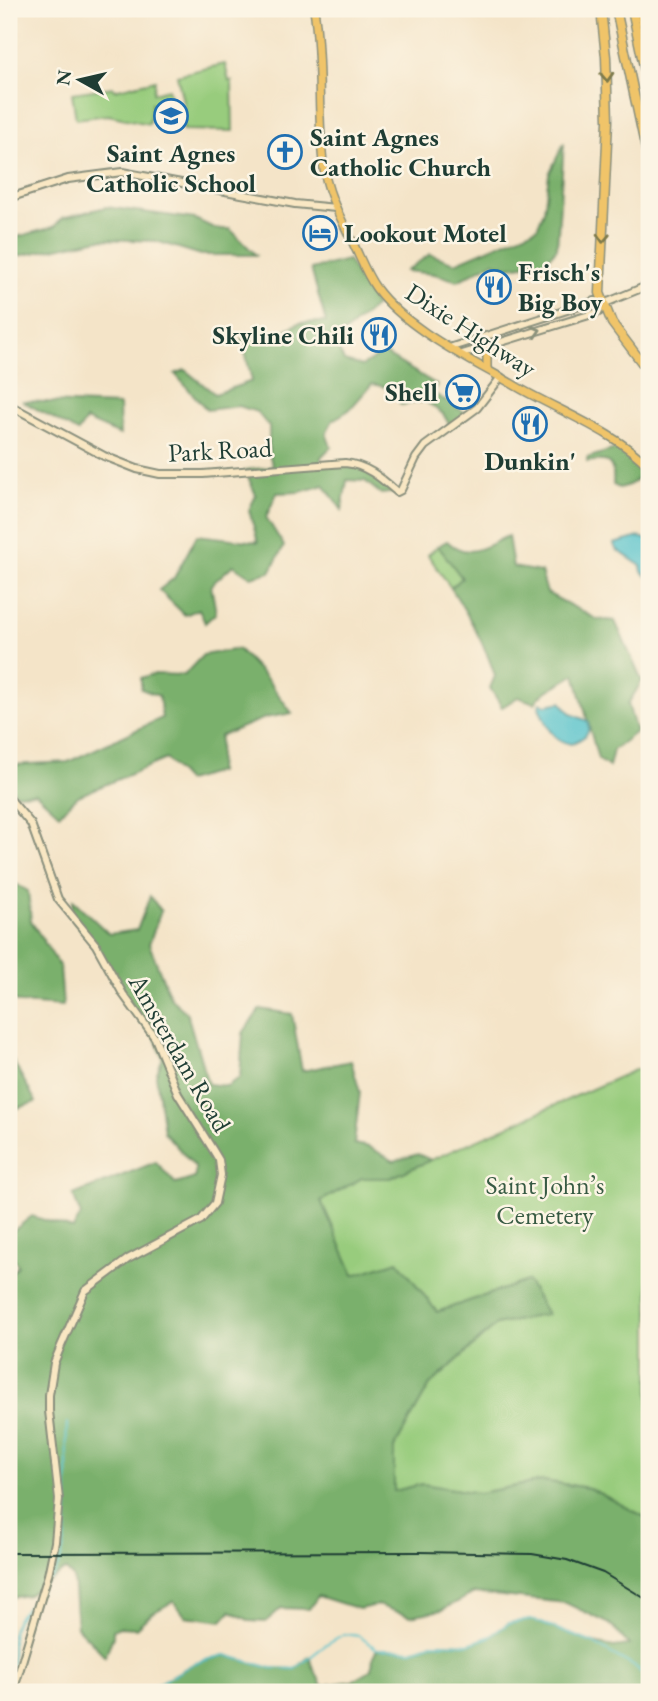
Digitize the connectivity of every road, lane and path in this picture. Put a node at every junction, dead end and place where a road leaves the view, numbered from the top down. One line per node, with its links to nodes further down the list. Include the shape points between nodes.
1 (314, 9): 10 (main road, Dixie Highway, via 323,160)
2 (601, 9): 12 (highway, one-way to 12, via 608,92)
3 (616, 9): 8 (highway)
4 (632, 9): 7 (highway)
5 (640, 9): 6 (highway)
6 (649, 48)
7 (649, 90)
8 (649, 164)
9 (9, 198): 10 (street, via 68,179 122,172)
10 (336, 208): 14 (main road, Dixie Highway, via 376,287 407,319)
11 (649, 285): 12 (street)
12 (603, 304): 13 (street, one-way to 12, via 599,312); 14 (street, via 595,301); 17 (highway)
13 (493, 344): 15 (street); 16 (main road, via 487,353)
14 (452, 347): 15 (main road, Dixie Highway)
15 (462, 354): 16 (main road, Dixie Highway)
16 (487, 369): 18 (main road, Dixie Highway)
17 (649, 372)
18 (500, 377): 19 (street, Park Road, via 477,408 425,446 397,492 376,474 345,463 174,475 137,469); 20 (main road, Dixie Highway, via 610,437)
19 (9, 405)
20 (649, 467)
21 (9, 798): 22 (street, Amsterdam Road, via 32,824 58,899 96,945 155,1038 178,1094 216,1155 221,1175 215,1202 201,1220 128,1259 85,1291 54,1363 49,1410 58,1489 55,1542)
22 (13, 1692)

